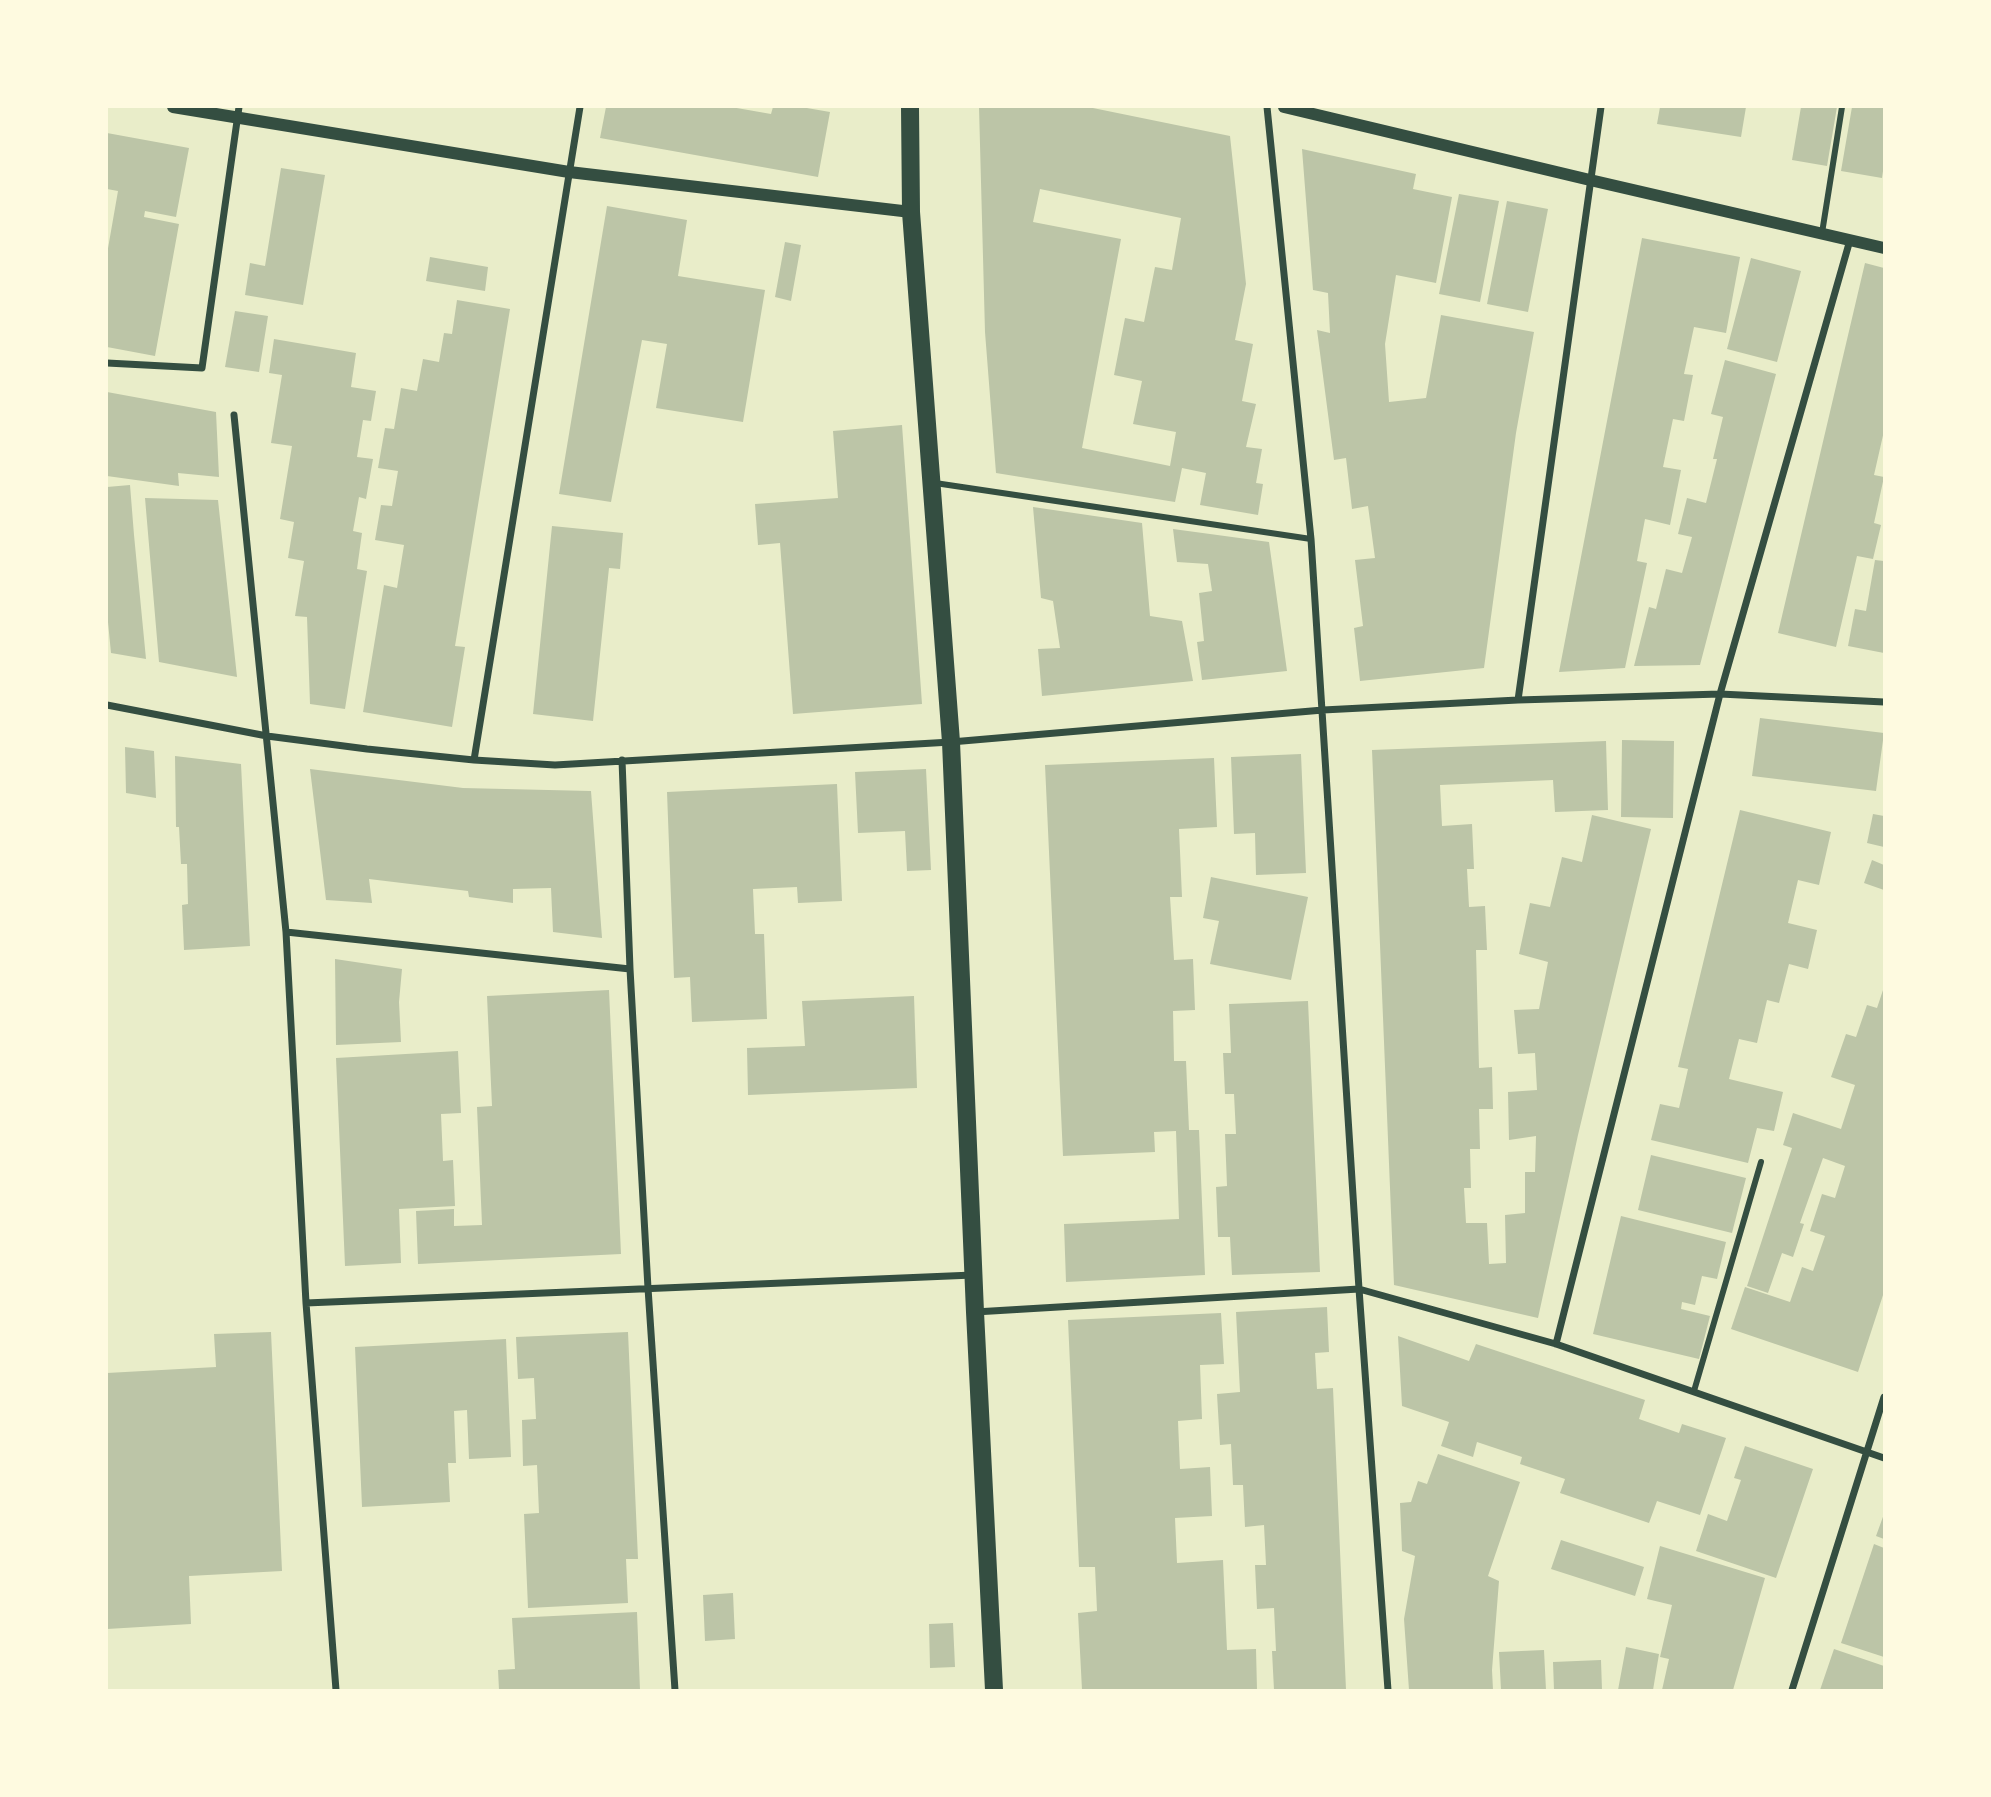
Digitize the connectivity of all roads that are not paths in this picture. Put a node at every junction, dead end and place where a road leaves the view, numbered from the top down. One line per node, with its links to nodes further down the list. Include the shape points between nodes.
1 (173, 107): 8 (street)
2 (580, 107): 9 (street)
3 (910, 107): 11 (main road)
4 (1267, 107): 18 (street)
5 (1284, 107): 10 (street)
6 (1601, 107): 10 (street)
7 (1842, 107): 12 (street)
8 (238, 112): 9 (street); 15 (street, via 202,368)
9 (569, 172): 11 (street); 26 (street)
10 (1590, 180): 12 (street); 20 (street)
11 (911, 212): 17 (main road)
12 (1822, 233): 13 (street)
13 (1850, 240): 14 (street); 19 (street)
14 (1884, 248)
15 (107, 363)
16 (234, 415): 24 (street)
17 (930, 482): 18 (street); 25 (main road)
18 (1311, 539): 23 (street)
19 (1720, 694): 20 (street); 21 (street); 36 (street)
20 (1518, 700): 23 (street)
21 (1884, 702)
22 (107, 705): 24 (street)
23 (1323, 710): 25 (street); 33 (street)
24 (267, 736): 26 (street); 28 (street)
25 (951, 742): 27 (street); 31 (main road)
26 (474, 760): 27 (street, via 555,765)
27 (622, 760): 29 (street)
28 (286, 932): 29 (street); 34 (street)
29 (630, 969): 32 (street)
30 (1761, 1162): 37 (street)
31 (973, 1275): 32 (street); 35 (main road)
32 (648, 1288): 34 (street); 42 (street)
33 (1359, 1289): 35 (street); 36 (street); 44 (street)
34 (306, 1303): 41 (street)
35 (975, 1312): 43 (main road)
36 (1556, 1344): 37 (street)
37 (1694, 1391): 39 (street)
38 (1884, 1397): 39 (street)
39 (1867, 1452): 40 (street); 45 (street)
40 (1884, 1458)
41 (335, 1690)
42 (675, 1690)
43 (994, 1690)
44 (1388, 1690)
45 (1792, 1690)

